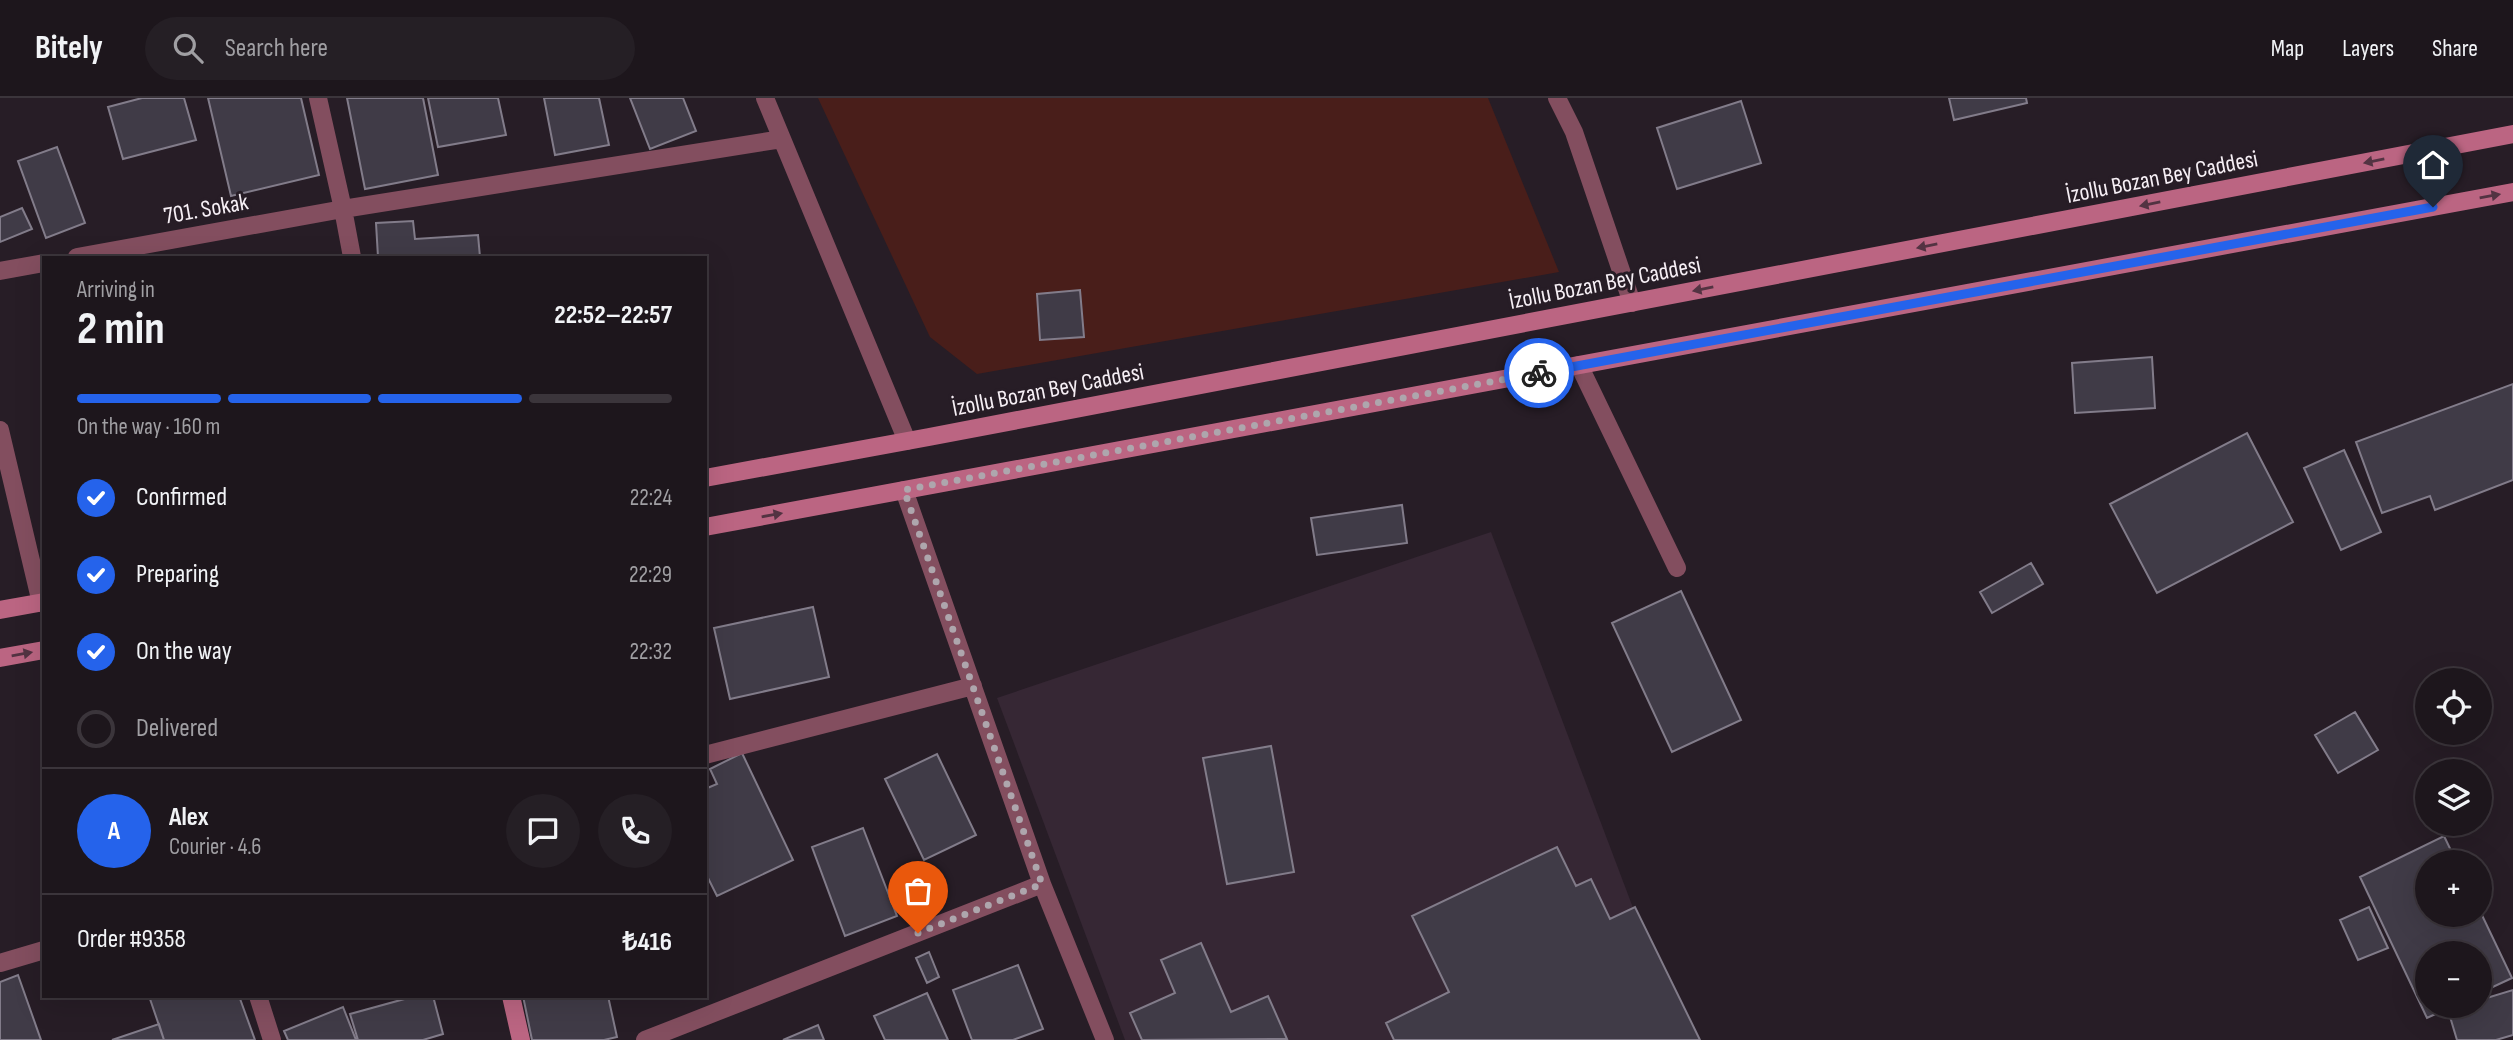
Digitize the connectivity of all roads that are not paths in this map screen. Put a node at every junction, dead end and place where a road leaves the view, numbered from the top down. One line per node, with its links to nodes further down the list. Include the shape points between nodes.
1 (318, 98): 7 (street)
2 (765, 98): 5 (street)
3 (1558, 98): 12 (street, via 1574,132)
4 (2513, 134): 12 (main road, İzollu Bozan Bey Caddesi, one-way to 12)
5 (782, 139): 7 (street, 701. Sokak); 15 (street)
6 (2513, 192): 13 (main road, one-way to 6)
7 (343, 209): 8 (street, 701. Sokak); 9 (street)
8 (83, 256)
9 (352, 256)
10 (42, 263): 11 (street)
11 (0, 271)
12 (1632, 303): 15 (main road, İzollu Bozan Bey Caddesi)
13 (1579, 365): 17 (main road); 19 (street)
14 (0, 430): 20 (street)
15 (907, 441): 16 (main road, İzollu Bozan Bey Caddesi)
16 (707, 478)
17 (904, 490): 18 (main road, one-way to 17); 24 (street)
18 (707, 527)
19 (1677, 568)
20 (42, 603): 21 (main road)
21 (0, 610)
22 (42, 650): 23 (main road, one-way to 22)
23 (0, 658)
24 (973, 686): 25 (street); 26 (street)
25 (707, 754)
26 (1042, 884): 33 (street); 34 (street)
27 (42, 951): 28 (street)
28 (0, 963)
29 (259, 998): 31 (street)
30 (511, 998): 32 (main road)
31 (272, 1040)
32 (521, 1040)
33 (645, 1040)
34 (1105, 1040)

